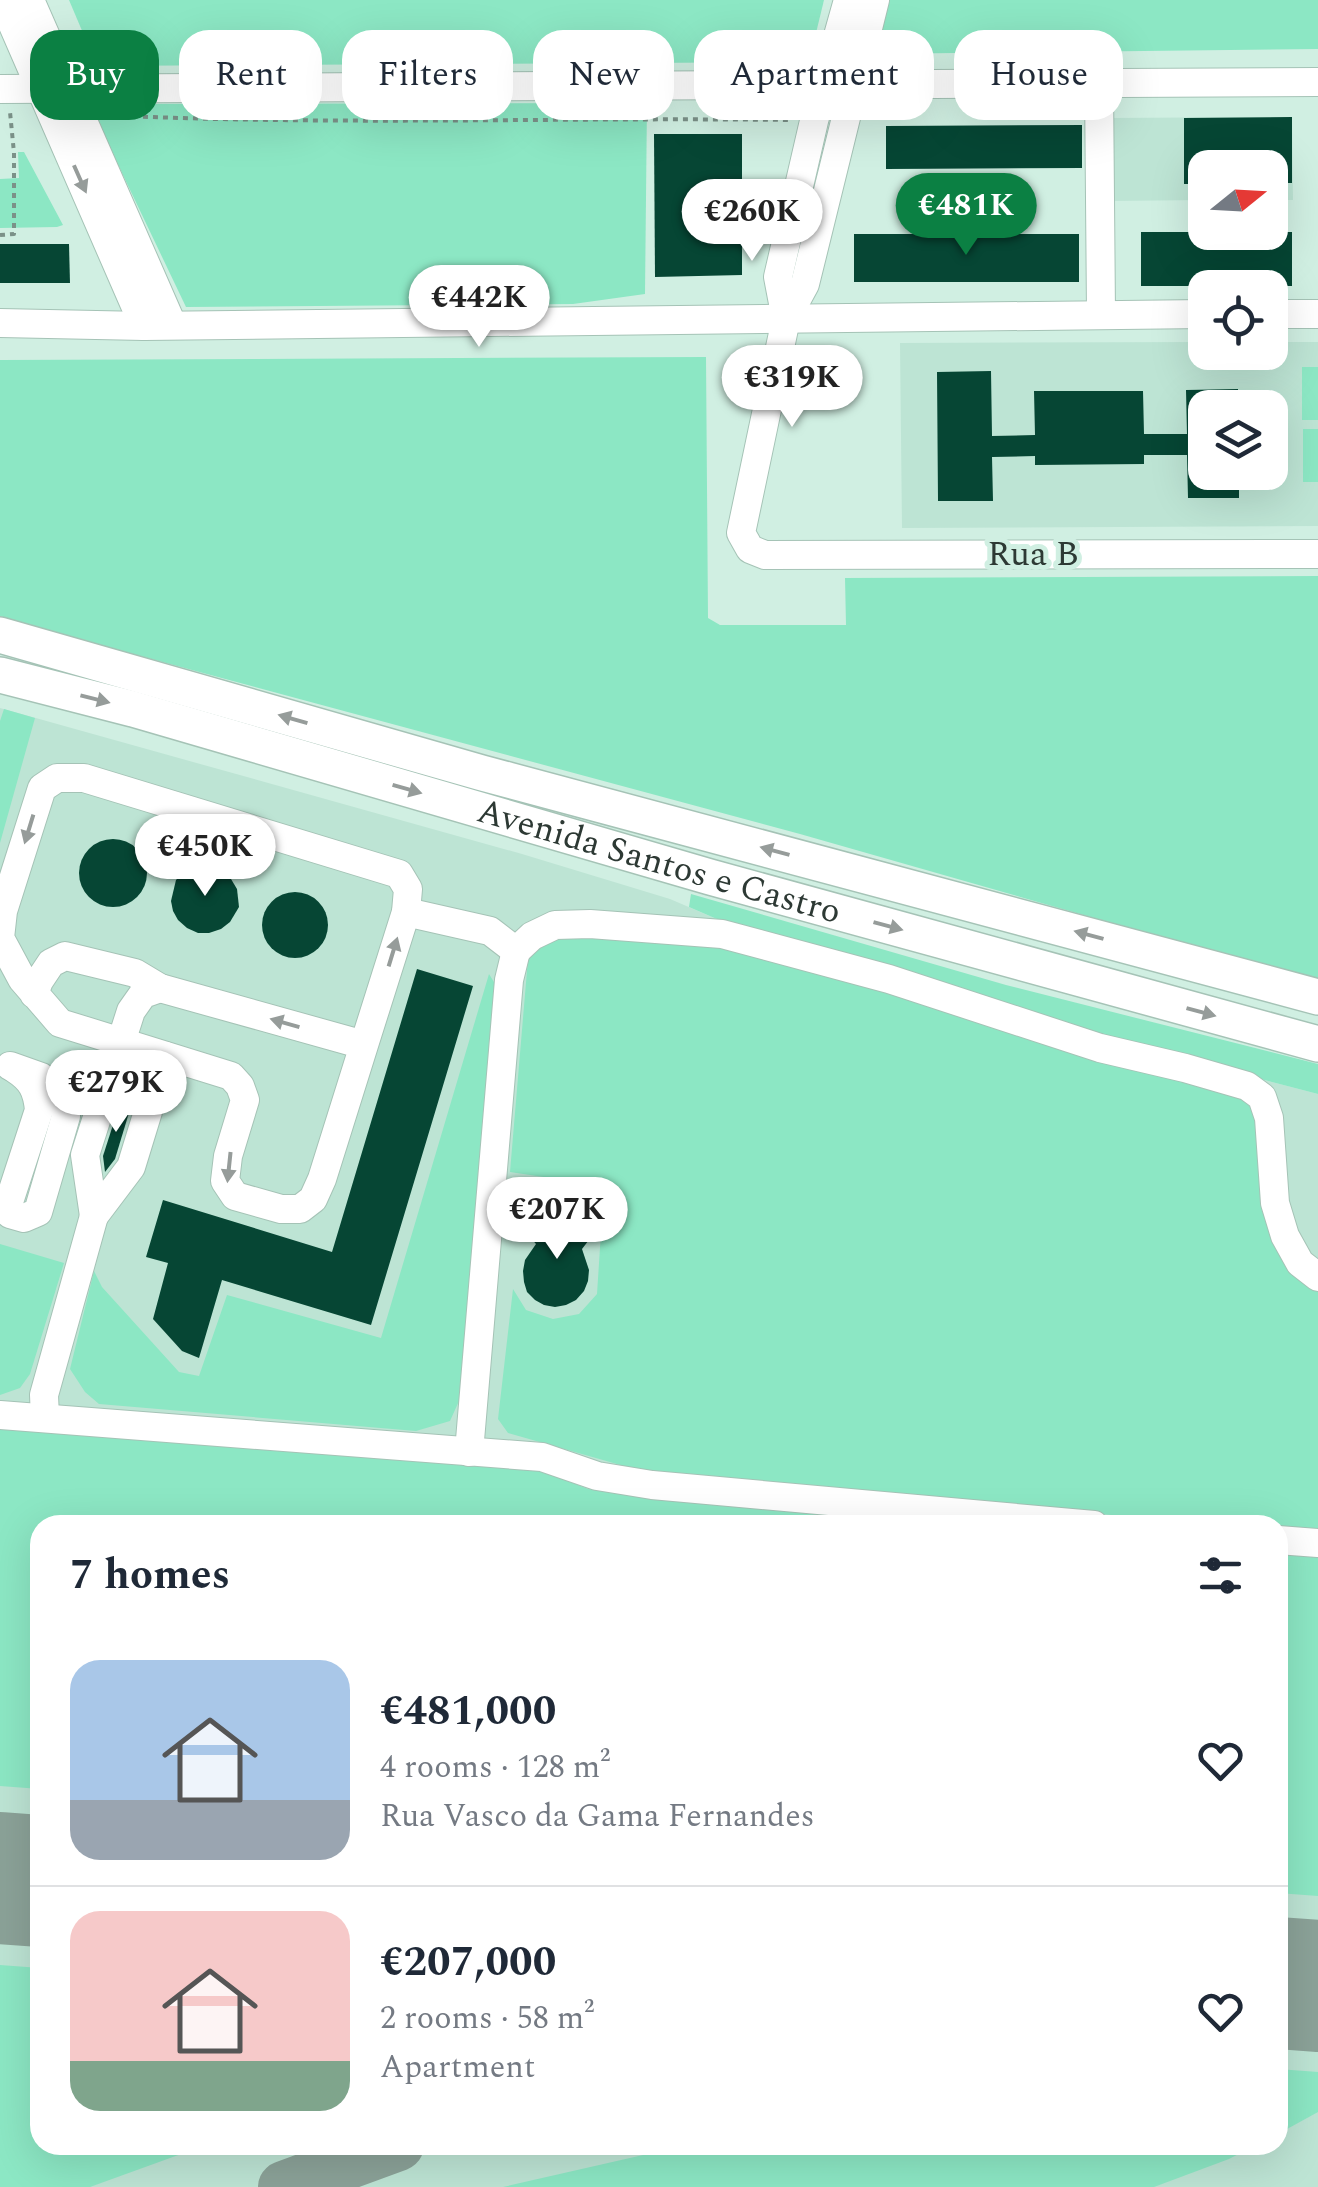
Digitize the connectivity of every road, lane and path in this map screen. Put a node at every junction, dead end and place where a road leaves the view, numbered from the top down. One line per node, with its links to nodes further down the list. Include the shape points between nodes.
1 (2, 0): 8 (street)
2 (30, 0): 5 (street)
3 (848, 0): 6 (street)
4 (876, 0): 7 (street)
5 (43, 30)
6 (840, 30)
7 (869, 30)
8 (30, 66)
9 (1318, 82): 10 (street)
10 (1123, 84)
11 (694, 88): 14 (street)
12 (4, 89): 13 (street); 21 (path, via 14,153 14,234)
13 (30, 90)
14 (159, 99)
15 (159, 113): 20 (path, via 211,120)
16 (55, 120): 28 (street, one-way to 28)
17 (82, 120): 28 (street)
18 (846, 120): 26 (street, via 806,284)
19 (1099, 120): 22 (street)
20 (814, 122): 26 (street, via 778,277)
21 (0, 235)
22 (1101, 314): 23 (street); 26 (street)
23 (1188, 314)
24 (1288, 314): 25 (street)
25 (1318, 314)
26 (786, 319): 28 (street); 29 (street, Rua B, via 741,533 750,549)
27 (0, 324): 28 (street)
28 (158, 325)
29 (1318, 554)
30 (0, 635): 36 (main road, Avenida Santos e Castro, one-way to 30, via 501,778)
31 (0, 675): 38 (main road, Avenida Santos e Castro, one-way to 38)
32 (406, 912): 33 (street, via 490,932); 35 (street, one-way to 35, via 408,889 399,874 84,778 57,778 42,788 0,938); 39 (street, one-way to 32)
33 (516, 951): 45 (street, via 555,925 722,934 1247,1086 1262,1097 1269,1118 1275,1203 1285,1236 1300,1263); 48 (street)
34 (160, 988): 35 (street, via 135,974 64,956 51,963); 37 (street, via 143,994); 39 (street, one-way to 34)
35 (34, 994): 37 (street, via 60,1022)
36 (1318, 997)
37 (120, 1042): 40 (street); 44 (street, via 85,1155)
38 (1318, 1044)
39 (364, 1045): 40 (street, one-way to 39, via 231,1076 240,1086 244,1100 225,1181 235,1196 300,1209 322,1179)
40 (165, 1056): 44 (street, via 131,1167)
41 (15, 1068): 42 (street, via 20,1112); 43 (street, via 30,1078 39,1110)
42 (0, 1178)
43 (3, 1211)
44 (94, 1216): 47 (street, via 44,1396)
45 (1318, 1276)
46 (0, 1415): 47 (street)
47 (45, 1418): 48 (street)
48 (469, 1452): 49 (street, via 542,1457 597,1476 652,1484)
49 (986, 1515)
50 (1288, 1541): 51 (street)
51 (1318, 1544)

